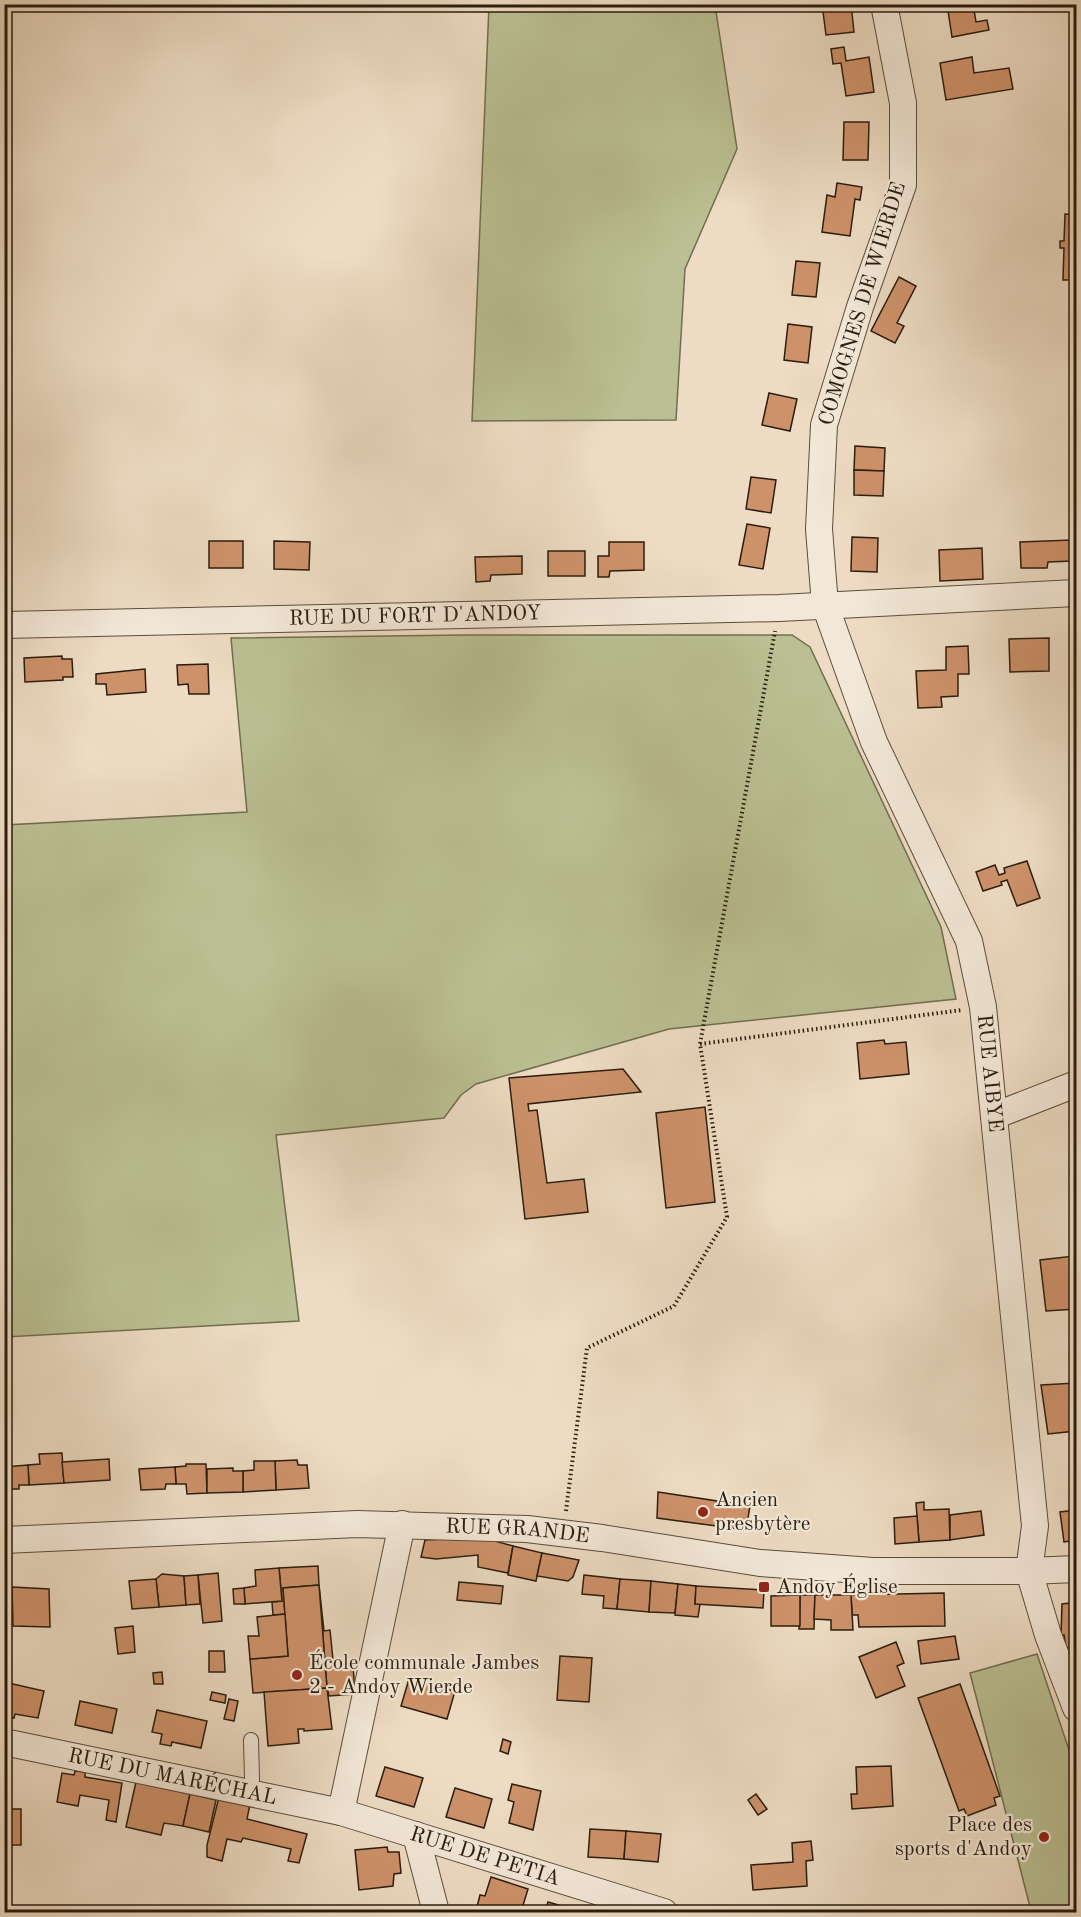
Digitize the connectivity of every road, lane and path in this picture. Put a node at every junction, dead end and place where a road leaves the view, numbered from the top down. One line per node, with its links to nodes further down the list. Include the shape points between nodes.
1 (884, 4): 3 (street, COMOGNES DE WIERDE, via 903,104 903,185 824,425 819,529)
2 (1077, 593): 3 (street, RUE DU FORT D'ANDOY)
3 (825, 605): 4 (street, RUE DU FORT D'ANDOY); 6 (street, RUE AIBYE, via 874,742 969,941)
4 (779, 608): 5 (street, RUE DU FORT D'ANDOY); 7 (path)
5 (4, 625)
6 (983, 1007): 7 (path); 9 (street, RUE AIBYE)
7 (700, 1044): 11 (path, via 727,1217 674,1306 586,1348)
8 (1077, 1084): 9 (street)
9 (994, 1116): 14 (street, RUE AIBYE, via 1035,1526)
10 (402, 1524): 11 (street, RUE GRANDE); 12 (street, RUE GRANDE); 19 (street)
11 (564, 1532): 14 (street, RUE GRANDE, via 760,1563 873,1571)
12 (4, 1540)
13 (1077, 1569): 14 (street, RUE GRANDE)
14 (1029, 1571): 15 (street, via 1048,1635)
15 (1077, 1708)
16 (251, 1740): 18 (lane)
17 (4, 1742): 18 (street, RUE DU MARÉCHAL)
18 (250, 1793): 19 (street, RUE DU MARÉCHAL)
19 (341, 1812): 20 (street, RUE DE PETIA)
20 (416, 1835): 21 (street); 22 (street, RUE DE PETIA)
21 (436, 1912)
22 (664, 1912)

